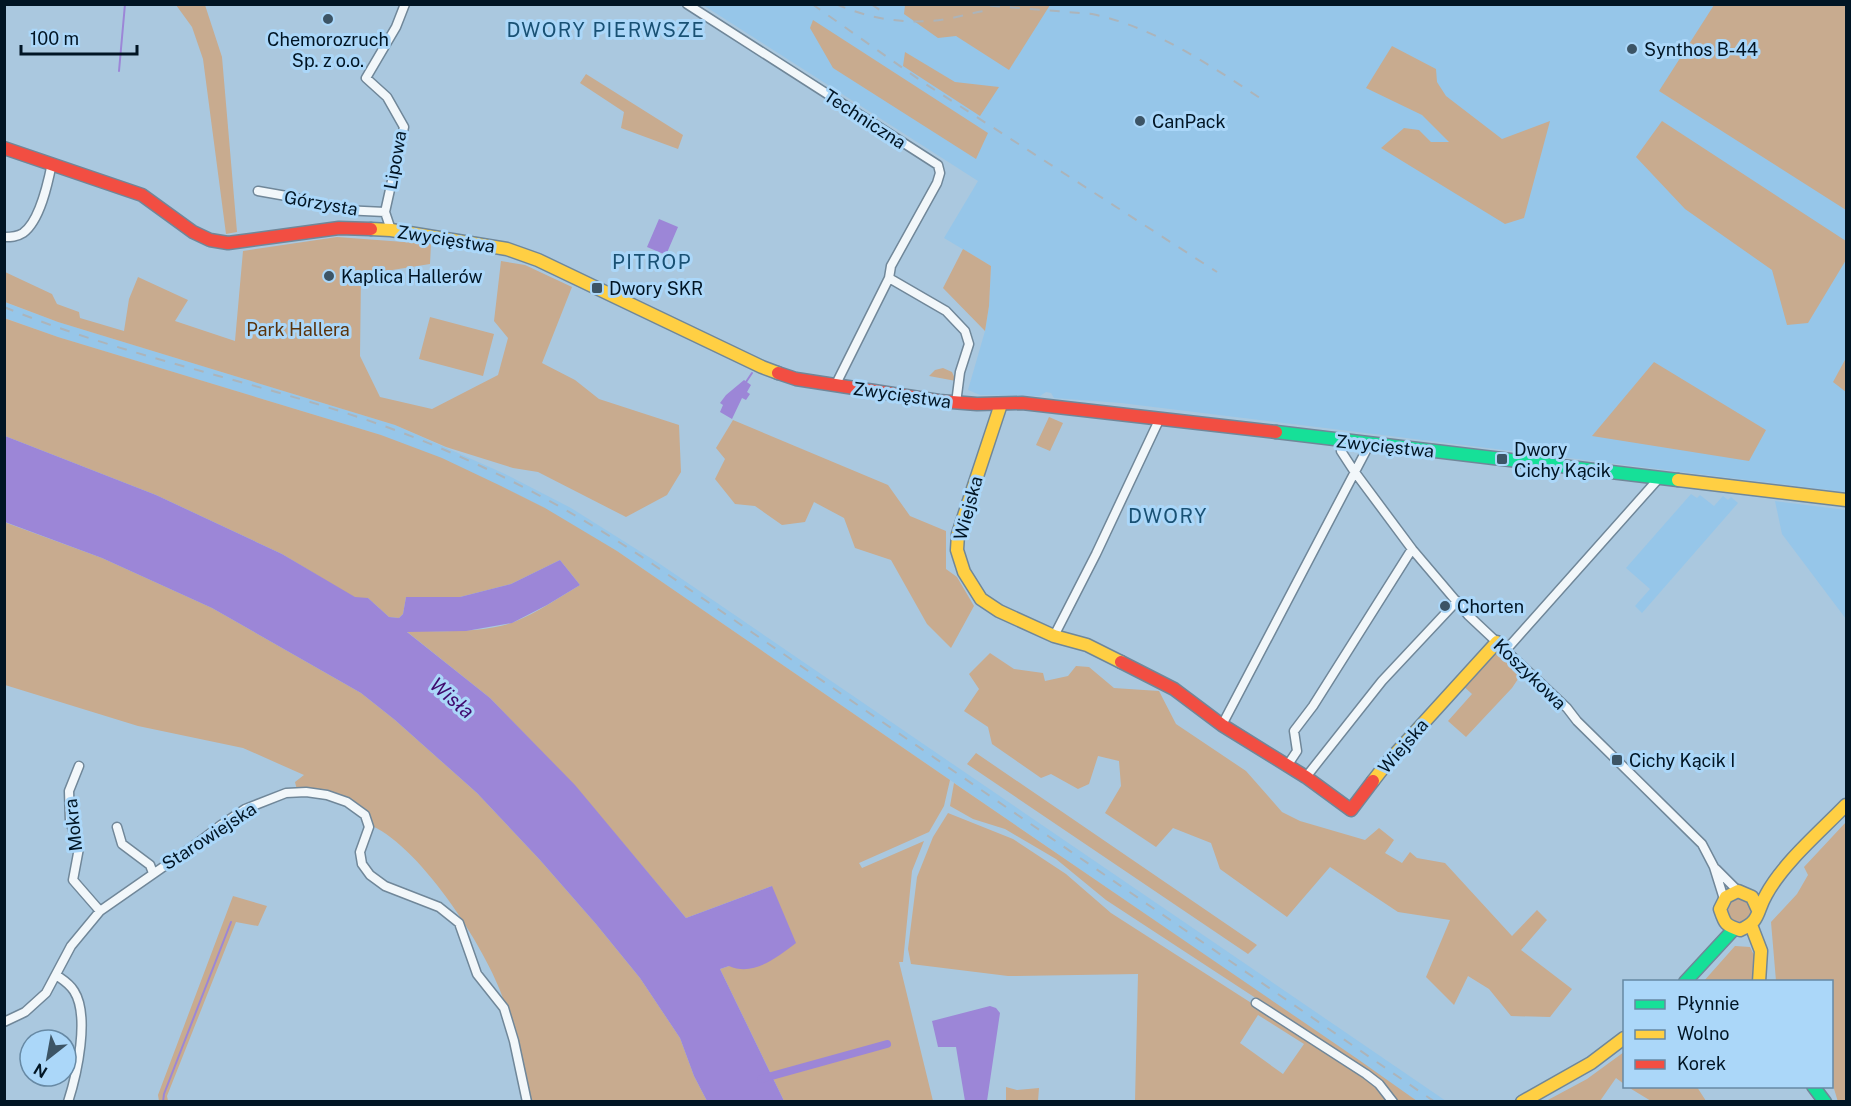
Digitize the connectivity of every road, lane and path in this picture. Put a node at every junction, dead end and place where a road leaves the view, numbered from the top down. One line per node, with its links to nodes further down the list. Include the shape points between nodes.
1 (405, 4): 6 (street, Lipowa, via 366,78 387,97 404,127)
2 (687, 4): 9 (street, Techniczna, via 938,165 938,183 891,266)
3 (4, 148): 4 (street, Zwycięstwa)
4 (52, 164): 7 (street, Zwycięstwa, via 142,195 210,240 228,243 339,228); 8 (street, via 46,191 25,232)
5 (258, 191): 6 (street, Górzysta, via 343,210)
6 (385, 212): 7 (street, Lipowa)
7 (391, 230): 10 (street, Zwycięstwa, via 525,254 762,367 796,379)
8 (4, 237)
9 (889, 278): 10 (street, Techniczna); 11 (street, via 946,311 965,331 969,344)
10 (837, 385): 11 (street, Zwycięstwa)
11 (956, 403): 12 (street, Zwycięstwa)
12 (1001, 404): 13 (street, Zwycięstwa); 21 (street, Wiejska, via 958,534 957,550 964,572 981,599)
13 (1160, 418): 14 (street, Zwycięstwa); 21 (street)
14 (1341, 441): 15 (street, Zwycięstwa); 16 (street, Koszykowa, via 1341,451)
15 (1369, 445): 16 (street); 17 (street, Zwycięstwa)
16 (1354, 471): 19 (street, Koszykowa); 23 (street)
17 (1660, 477): 18 (street, Zwycięstwa); 22 (street)
18 (1846, 500)
19 (1412, 549): 20 (street, Koszykowa); 25 (street, via 1294,731 1297,751)
20 (1457, 601): 22 (street, Koszykowa); 26 (street, via 1382,681)
21 (1054, 636): 23 (street, Wiejska, via 1087,645 1174,689)
22 (1501, 646): 26 (street, Wiejska, via 1387,763 1351,810); 29 (street, Koszykowa, via 1702,844)
23 (1222, 725): 25 (street, Wiejska)
24 (79, 766): 35 (street, Mokra, via 69,791 70,821 79,848 73,880)
25 (1287, 766): 26 (street, Wiejska)
26 (1306, 777)
27 (1846, 805): 31 (street)
28 (117, 827): 30 (street, Starowiejska, via 122,844 150,865)
29 (1714, 867): 32 (street, Koszykowa); 33 (street, Koszykowa)
30 (153, 873): 35 (street, Starowiejska); 46 (street, Starowiejska, via 245,808 286,793 327,795 347,802 365,815 369,827 360,852 362,864 370,874 385,886 439,907 459,923 477,974 504,1008)
31 (1779, 875): 32 (street); 34 (street)
32 (1743, 892): 33 (street); 34 (street, via 1755,899)
33 (1724, 899): 36 (street, via 1720,909)
34 (1758, 910): 37 (street)
35 (100, 911): 38 (street, Starowiejska, via 70,946)
36 (1729, 925): 37 (street, via 1740,930); 39 (street)
37 (1751, 926): 40 (street, via 1761,951)
38 (56, 975): 42 (street, Starowiejska, via 38,1003); 45 (street, via 75,993 80,1013 80,1054)
39 (1686, 980)
40 (1759, 980)
41 (1256, 1003): 47 (street, via 1366,1074)
42 (4, 1022)
43 (1623, 1039): 48 (street, via 1591,1062)
44 (1815, 1088): 49 (street)
45 (68, 1101)
46 (527, 1101)
47 (1393, 1101)
48 (1522, 1101)
49 (1825, 1101)

